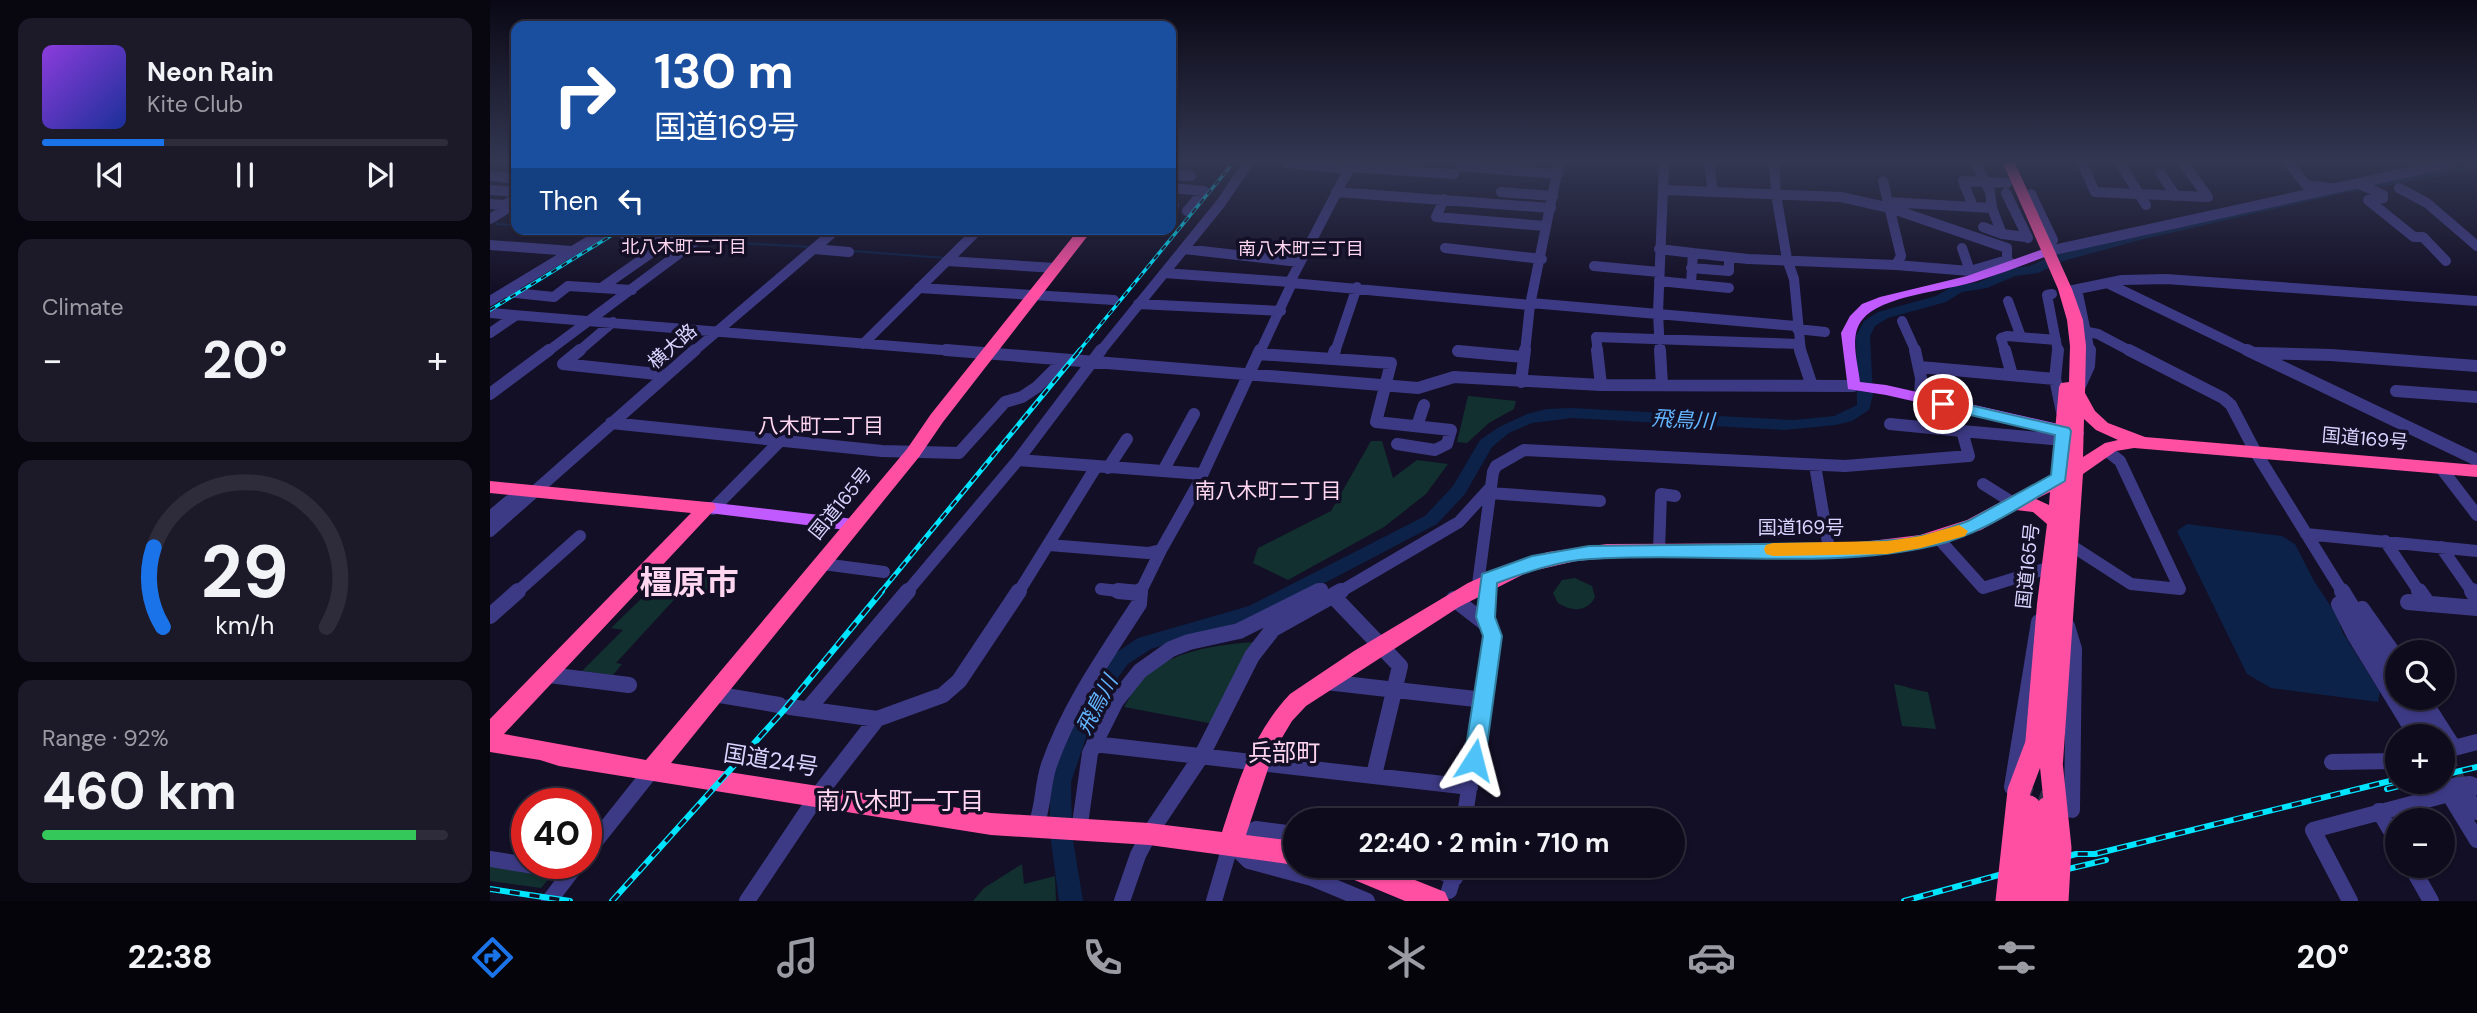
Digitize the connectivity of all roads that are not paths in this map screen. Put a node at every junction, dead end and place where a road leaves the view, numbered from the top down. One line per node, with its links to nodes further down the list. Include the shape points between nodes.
1 (510, 205): 20 (street)
2 (1192, 205): 19 (street)
3 (1217, 205): 38 (street)
4 (1329, 205): 49 (street)
5 (1441, 205): 21 (street, via 1436,217)
6 (1516, 205): 17 (street)
7 (1663, 205): 37 (street)
8 (1778, 205): 45 (street)
9 (1889, 205): 47 (street, via 2007,248); 50 (street, via 1901,256)
10 (1891, 205): 18 (street)
11 (2018, 205): 23 (street, via 2027,237)
12 (2025, 205): 40 (highway, 国道165号)
13 (2036, 205): 40 (street, via 2053,240)
14 (2263, 205): 40 (street)
15 (2374, 205): 48 (street, via 2413,237 2423,237)
16 (2429, 205): 32 (street)
17 (1551, 208): 21 (street)
18 (1992, 208): 23 (street)
19 (1187, 211)
20 (490, 219)
21 (1546, 226): 44 (street)
22 (1983, 227): 23 (street)
23 (2002, 234)
24 (600, 235): 39 (street)
25 (633, 235): 30 (street)
26 (704, 235): 31 (street)
27 (830, 235): 34 (street, 横大路)
28 (973, 235): 46 (street)
29 (1081, 235): 52 (highway, 国道165号)
30 (671, 239): 31 (street); 62 (street)
31 (698, 240): 66 (street)
32 (2475, 243)
33 (490, 245): 39 (street)
34 (816, 247): 41 (street); 83 (street, 横大路)
35 (1445, 248): 44 (street)
36 (1962, 248): 54 (street)
37 (1659, 249): 42 (street); 57 (street)
38 (1184, 250): 49 (street); 56 (street)
39 (572, 251): 69 (street)
40 (2047, 251): 47 (main road); 55 (highway, 国道165号)
41 (849, 252)
42 (1693, 253): 43 (street); 53 (street)
43 (1729, 257): 45 (street, via 1748,263); 53 (street, via 1729,271)
44 (1542, 259): 74 (street)
45 (1787, 259): 50 (street); 82 (street, via 1796,295)
46 (947, 261): 52 (street); 63 (street)
47 (2009, 261): 54 (street); 111 (main road, via 1970,279 1865,309 1848,333)
48 (2446, 261)
49 (1299, 262): 58 (street)
50 (1896, 265): 54 (street)
51 (1594, 266): 57 (street)
52 (1055, 268): 68 (highway, 国道165号)
53 (1691, 268): 60 (street)
54 (1970, 271)
55 (2054, 271): 112 (highway, 国道165号, via 2072,307 2077,331); 123 (highway, 国道165号, via 2067,329)
56 (1164, 273): 58 (street); 73 (street)
57 (1659, 277): 60 (street); 77 (street)
58 (1291, 282): 61 (street); 75 (street)
59 (2107, 283): 65 (street); 72 (street, via 2166,279); 93 (street)
60 (1691, 284): 64 (street)
61 (1357, 287): 74 (street); 97 (street)
62 (601, 288): 66 (street); 69 (street, via 568,286 554,297)
63 (919, 288): 68 (street); 90 (street)
64 (1728, 288)
65 (2075, 289): 85 (street)
66 (632, 290): 79 (street)
67 (2052, 294): 89 (street, via 2047,295)
68 (1033, 295): 70 (street); 95 (highway, 国道165号)
69 (495, 296)
70 (1114, 300)
71 (2008, 301): 87 (street)
72 (2477, 301)
73 (1138, 304): 75 (street); 99 (street)
74 (1531, 304): 77 (street); 96 (street)
75 (1282, 311): 94 (street)
76 (490, 313): 78 (street)
77 (1658, 313): 82 (street); 88 (street)
78 (515, 316): 79 (street); 86 (street)
79 (590, 321): 81 (street); 114 (street)
80 (1902, 321): 101 (street)
81 (613, 322): 83 (street); 102 (street, via 563,364)
82 (1796, 328): 84 (street); 91 (street)
83 (716, 331): 90 (street); 102 (street, 横大路)
84 (1825, 331)
85 (2088, 332): 112 (street, via 2090,369); 129 (street, via 2223,398)
86 (490, 333)
87 (2021, 337): 89 (street); 103 (street, via 2001,338)
88 (1660, 338): 91 (street); 108 (street, via 1596,337); 109 (street)
89 (2056, 340): 105 (street)
90 (863, 344): 95 (street)
91 (1798, 344): 110 (street)
92 (1458, 351): 96 (street)
93 (2249, 353): 100 (street); 132 (street)
94 (1258, 354): 97 (street); 104 (street)
95 (986, 355): 98 (street); 130 (highway, 国道165号)
96 (1523, 357): 106 (street)
97 (1332, 359): 107 (street, via 1391,363)
98 (1063, 361): 99 (street); 130 (street, via 1037,387 1005,402 959,453)
99 (1091, 363): 104 (street); 131 (street)
100 (2477, 366)
101 (1920, 367): 103 (street); 116 (street)
102 (666, 375): 119 (street, 横大路)
103 (2012, 375): 105 (street)
104 (1247, 376): 107 (street); 138 (street)
105 (2055, 379): 123 (street)
106 (1521, 382): 107 (street, via 1454,377 1418,388); 108 (street)
107 (1387, 385): 121 (street, via 1376,422)
108 (1601, 385): 109 (street)
109 (1662, 385): 110 (street)
110 (1812, 386): 111 (street)
111 (1855, 386): 116 (main road)
112 (2078, 390): 123 (highway, 国道165号); 126 (highway, via 2085,411 2097,425)
113 (2396, 391): 115 (street)
114 (490, 394)
115 (2477, 397)
116 (1920, 399): 123 (main road)
117 (1424, 405): 121 (street)
118 (1194, 414): 136 (street)
119 (611, 423): 125 (street); 142 (street, 横大路)
120 (1890, 424): 122 (street)
121 (1417, 426): 127 (street, via 1451,429 1447,444 1435,450)
122 (1962, 430): 123 (street); 133 (street, via 1969,456)
123 (2066, 430): 139 (highway, 国道165号)
124 (1127, 439): 134 (street)
125 (779, 442): 130 (street); 147 (street)
126 (2145, 442): 128 (highway, 国道169号); 129 (highway, 国道169号)
127 (1396, 444)
128 (2106, 450): 139 (highway, 国道169号); 157 (street, via 2120,461 2180,589 2131,584)
129 (2255, 451): 135 (highway, 国道169号); 155 (street)
130 (913, 453): 151 (highway, 国道165号)
131 (1018, 460): 134 (street); 190 (street)
132 (2477, 460)
133 (1815, 465): 143 (street, via 1532,449 1496,466); 160 (street)
134 (1102, 467): 136 (street); 158 (street)
135 (2441, 468): 137 (highway, 国道169号); 148 (street)
136 (1163, 471): 138 (street)
137 (2477, 471)
138 (1202, 474): 161 (street)
139 (2067, 474): 146 (highway, 国道169号); 150 (highway, 国道165号); 157 (highway, 国道165号)
140 (1983, 484): 146 (street)
141 (490, 487): 142 (highway)
142 (533, 491): 147 (highway); 149 (street, via 509,501); 152 (street)
143 (1490, 491): 145 (street); 167 (street); 170 (street, via 1440,535)
144 (1675, 496): 162 (street, via 1661,494)
145 (1600, 501)
146 (2015, 504): 150 (highway, via 2039,506); 154 (highway, 国道169号)
147 (710, 509): 151 (main road); 184 (highway)
148 (2476, 512)
149 (490, 517)
150 (2057, 522): 165 (highway, 国道165号)
151 (854, 525): 164 (highway, 国道165号)
152 (490, 531)
153 (580, 536): 178 (street)
154 (1938, 538): 160 (highway, 国道169号, via 1887,548); 165 (street, via 1983,588)
155 (2310, 540): 156 (street); 181 (street, via 2328,556); 183 (street); 192 (street, via 2311,556)
156 (2385, 541): 159 (street); 175 (street)
157 (2069, 544): 176 (highway, 国道165号)
158 (1049, 545): 161 (street, via 1148,553); 191 (street, via 959,681 943,695)
159 (2441, 547): 163 (street); 171 (street)
160 (1829, 549): 162 (highway, 国道169号)
161 (1161, 550): 169 (street)
162 (1659, 550): 167 (highway, 国道169号, via 1553,558)
163 (2477, 551)
164 (823, 564): 166 (street); 188 (highway, 国道165号)
165 (2052, 567): 176 (highway, 国道165号)
166 (884, 572)
167 (1484, 581): 172 (highway, 国道169号); 180 (street)
168 (1101, 589): 169 (street)
169 (1140, 593): 213 (street, via 1139,604 1090,679 1048,767)
170 (1327, 593): 174 (street); 179 (street); 182 (street)
171 (2477, 598)
172 (1454, 599): 180 (street); 182 (highway, 国道169号)
173 (2409, 602): 175 (street)
174 (1318, 604): 179 (street, via 1311,601 1274,620); 199 (street, via 1273,629 1266,638 1245,669)
175 (2428, 604): 177 (street)
176 (2055, 606): 198 (highway, 国道165号); 209 (street, via 2074,649); 218 (street, via 2035,634)
177 (2477, 608)
178 (490, 616)
179 (1266, 618): 196 (street, via 1244,629 1173,648 1146,665 1123,691)
180 (1489, 626): 189 (street, via 1493,636)
181 (2385, 641)
182 (1380, 645): 185 (highway, 国道169号); 187 (street, via 1400,666)
183 (2385, 661)
184 (549, 675): 186 (street); 193 (highway)
185 (1322, 682): 187 (street); 200 (highway, 国道169号, via 1287,710)
186 (629, 685)
187 (1394, 690): 189 (street); 204 (street)
188 (714, 694): 190 (street); 203 (highway, 国道165号)
189 (1484, 700): 205 (street)
190 (808, 709): 191 (street)
191 (877, 719): 207 (street)
192 (2409, 724)
193 (490, 734)
194 (490, 742): 203 (highway, 国道24号)
195 (2477, 742): 197 (street)
196 (1094, 744): 199 (street); 214 (street, via 1086,766 1085,815)
197 (2455, 748)
198 (2046, 752): 233 (highway, 国道165号, bridge, via 2019,791); 234 (highway, bridge); 235 (highway, bridge); 236 (highway, 国道165号, bridge, via 2060,848)
199 (1202, 755): 200 (street); 217 (street)
200 (1258, 762): 204 (street); 220 (highway, 国道169号)
201 (2332, 762): 202 (street)
202 (2385, 764)
203 (652, 771): 207 (highway, 国道24号); 216 (street)
204 (1374, 775): 205 (street)
205 (1470, 787): 208 (street)
206 (2469, 788): 210 (street); 211 (street); 219 (street)
207 (818, 795): 213 (highway, 国道24号, via 924,815); 229 (street)
208 (1466, 808)
209 (2072, 810)
210 (2379, 811): 212 (street); 237 (street, via 2313,830)
211 (2477, 812)
212 (2385, 821)
213 (1042, 828): 214 (highway, 国道24号)
214 (1077, 830): 217 (highway, 国道24号)
215 (1283, 832): 220 (street, via 1256,829)
216 (602, 833)
217 (1149, 834): 220 (highway, 国道24号); 230 (street)
218 (2007, 839)
219 (2477, 840)
220 (1231, 843): 221 (highway, 国道24号); 231 (street); 232 (street, via 1249,861 1302,875)
221 (1283, 851)
222 (490, 859): 223 (street)
223 (511, 861)
224 (1416, 878): 227 (highway)
225 (2418, 878): 238 (street)
226 (566, 879): 228 (street)
227 (1449, 884)
228 (549, 901)
229 (747, 901)
230 (1122, 901)
231 (1214, 901)
232 (1367, 901)
233 (2007, 901)
234 (2022, 901)
235 (2041, 901)
236 (2057, 901)
237 (2350, 901)
238 (2431, 901)

